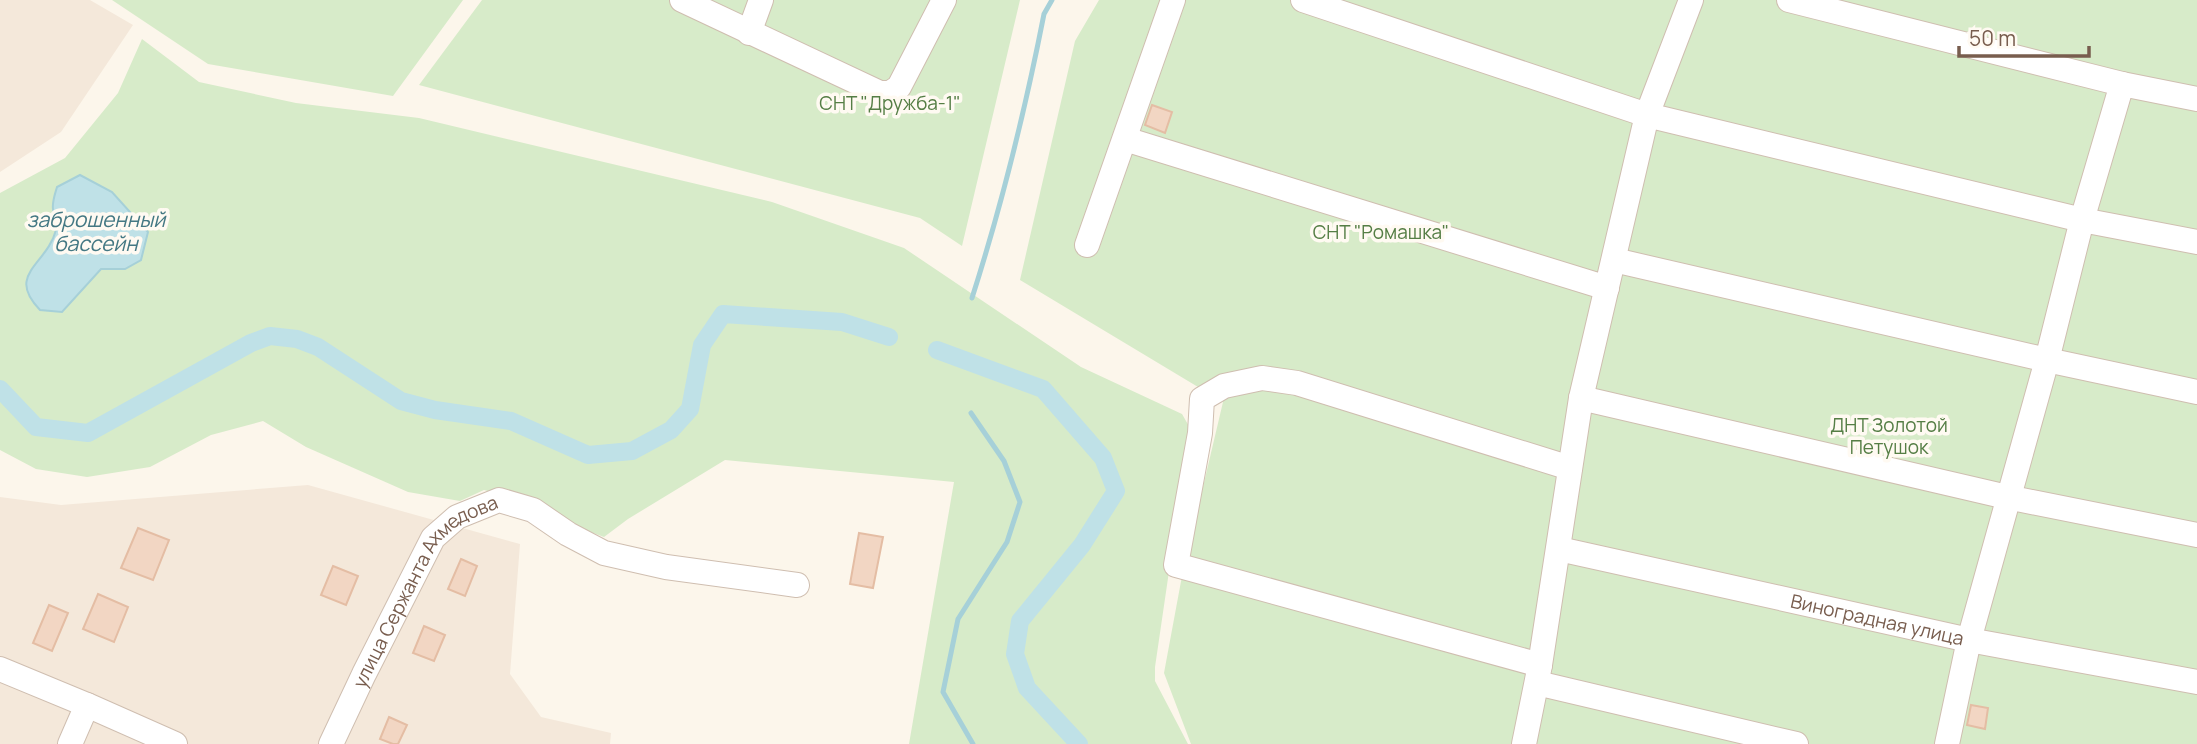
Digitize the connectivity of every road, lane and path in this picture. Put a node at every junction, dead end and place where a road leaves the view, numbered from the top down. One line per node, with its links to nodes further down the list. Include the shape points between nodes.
1 (682, 0): 8 (street)
2 (761, 0): 8 (street)
3 (944, 0): 8 (street, via 899,87 890,93 880,93)
4 (1173, 0): 12 (street)
5 (1303, 0): 11 (street)
6 (1691, 0): 11 (street)
7 (1789, 0): 9 (street)
8 (749, 33)
9 (2122, 84): 10 (street); 13 (street)
10 (2197, 99)
11 (1647, 115): 13 (street); 16 (street)
12 (1125, 139): 15 (street); 17 (street)
13 (2082, 220): 14 (street); 18 (street)
14 (2197, 242)
15 (1087, 245)
16 (1614, 260): 17 (street); 18 (street)
17 (1607, 288): 20 (street)
18 (2047, 360): 19 (street); 22 (street)
19 (2197, 392)
20 (1581, 398): 21 (street); 22 (street)
21 (1570, 468): 24 (street); 28 (street, via 1297,383 1262,378 1224,386 1202,399 1176,565)
22 (2007, 497): 23 (street); 26 (street)
23 (2197, 535)
24 (1559, 548): 26 (street, Виноградная улица); 28 (street)
25 (797, 585): 33 (street, улица Сержанта Ахмедова, via 666,567 604,553 533,510 499,500 457,517 433,538)
26 (1969, 640): 29 (street, Виноградная улица); 36 (street)
27 (0, 669): 30 (street)
28 (1539, 674): 34 (street); 35 (street)
29 (2197, 682)
30 (87, 705): 31 (street); 32 (street)
31 (70, 744)
32 (175, 744)
33 (331, 744)
34 (1524, 744)
35 (1796, 744)
36 (1947, 744)

